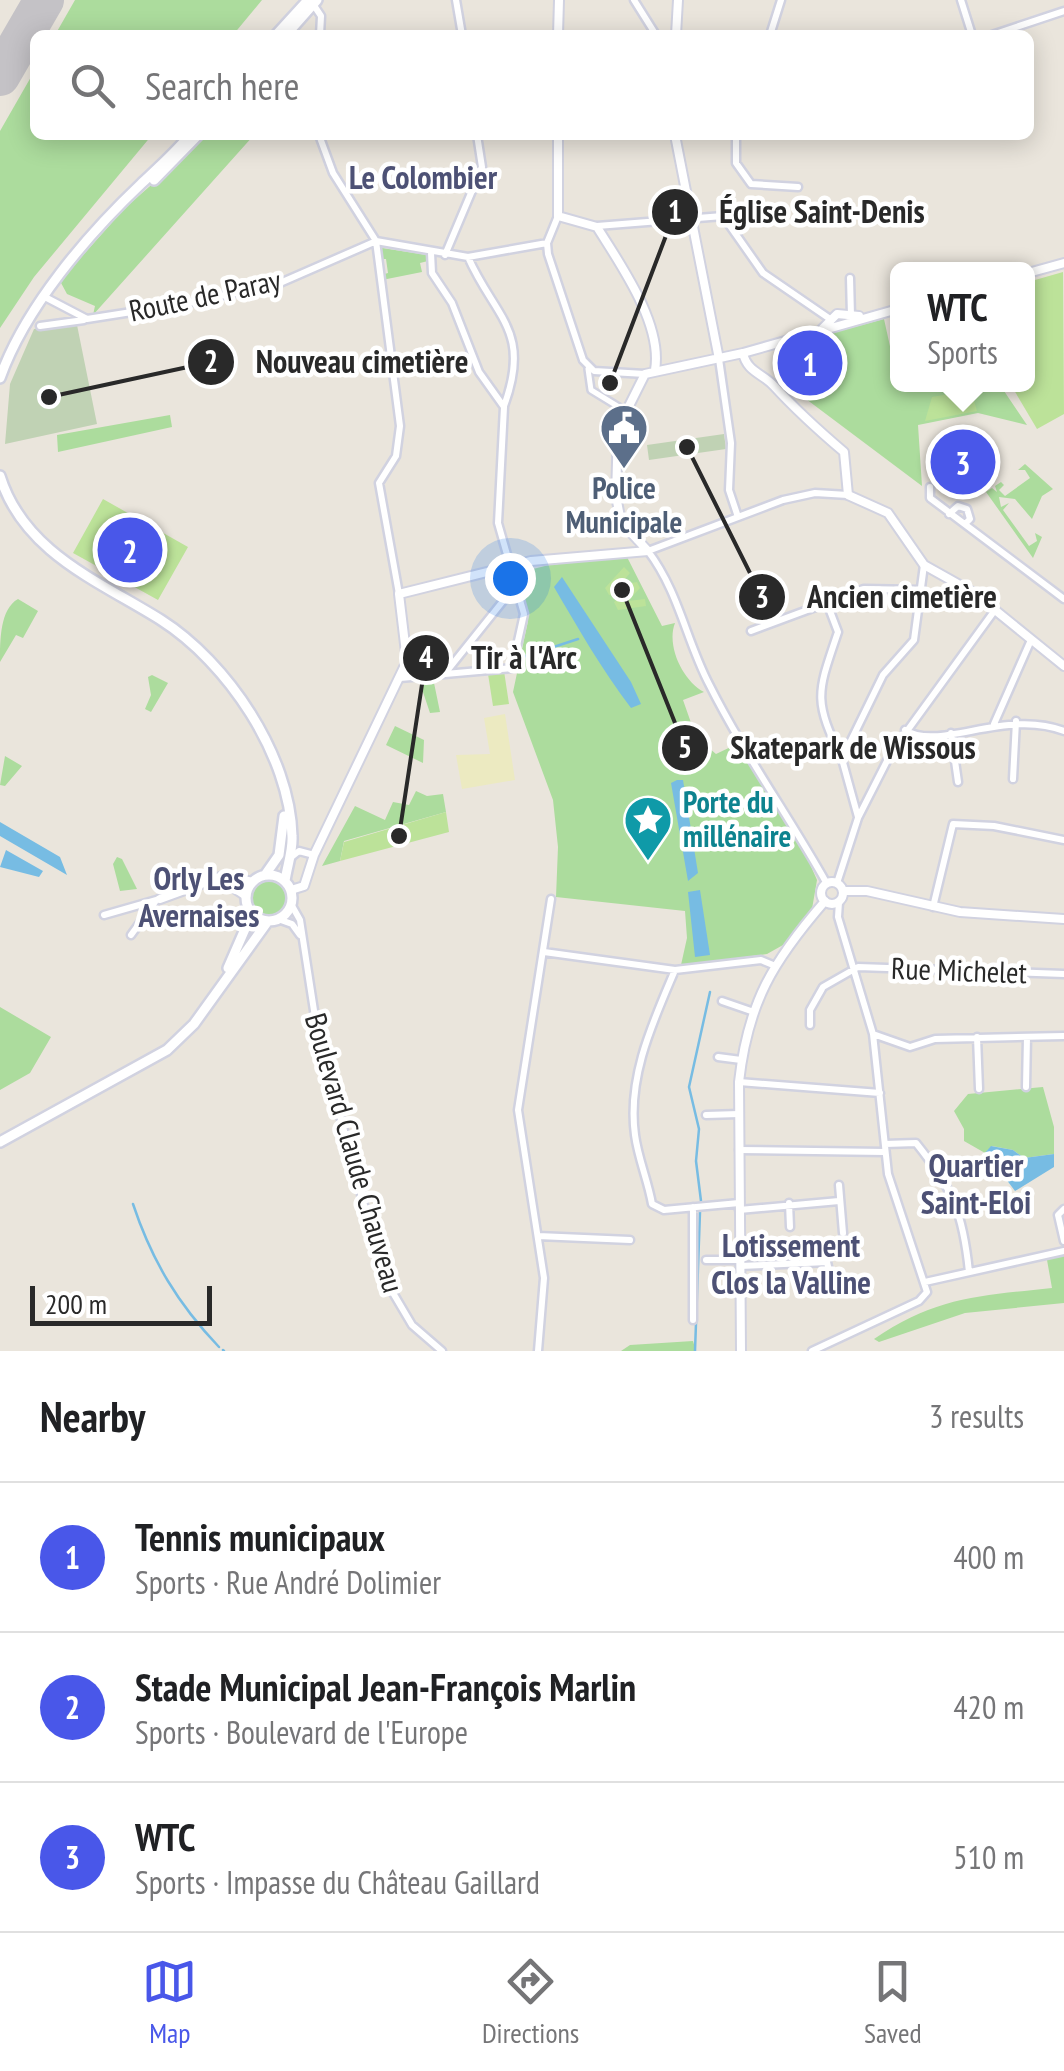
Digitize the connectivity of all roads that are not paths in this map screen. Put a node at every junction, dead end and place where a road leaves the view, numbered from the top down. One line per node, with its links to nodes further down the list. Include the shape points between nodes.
1 (456, 0): 12 (street)
2 (558, 0): 13 (street)
3 (634, 0): 14 (street)
4 (678, 0): 15 (street)
5 (781, 0): 16 (street)
6 (961, 0): 17 (street)
7 (310, 2): 9 (main road); 10 (main road); 11 (street, via 321,16)
8 (1064, 11): 18 (street)
9 (281, 30)
10 (290, 30)
11 (320, 30)
12 (461, 30)
13 (558, 30)
14 (653, 30)
15 (676, 30)
16 (772, 30)
17 (970, 30)
18 (1007, 30)
19 (189, 140): 37 (main road)
20 (321, 140): 29 (street, via 333,173)
21 (478, 140): 32 (street, via 482,167)
22 (558, 140): 26 (street)
23 (676, 140): 27 (street)
24 (736, 140): 25 (street, via 736,164 751,184)
25 (798, 187)
26 (558, 216): 28 (street); 30 (street)
27 (692, 217): 28 (street); 39 (street, via 723,216 764,273); 45 (street)
28 (596, 226): 47 (street, via 652,330)
29 (376, 242): 31 (street); 40 (street, Route de Paray, via 280,283); 63 (street, via 400,426 396,456 379,483 380,504)
30 (547, 243): 33 (street); 46 (street)
31 (431, 253): 32 (street); 50 (street, via 432,274)
32 (445, 254): 33 (street)
33 (468, 256): 50 (street, via 512,330)
34 (1064, 263): 35 (street)
35 (1035, 271)
36 (850, 278): 41 (street)
37 (44, 296): 40 (street, Route de Paray); 49 (main road)
38 (890, 311): 41 (street)
39 (830, 318): 41 (street); 43 (street)
40 (87, 319): 42 (street, Route de Paray)
41 (849, 319): 43 (street)
42 (40, 326)
43 (821, 330): 44 (street)
44 (742, 353): 45 (street); 54 (street, via 749,368 844,452)
45 (719, 358): 47 (street); 55 (street, via 731,443 729,490)
46 (588, 369): 48 (street); 51 (street, via 591,390)
47 (655, 370): 48 (street)
48 (645, 374): 51 (street)
49 (0, 378)
50 (504, 407): 60 (street, via 498,523)
51 (627, 412): 58 (street, via 618,428 618,515)
52 (0, 476): 80 (main road, via 16,512 48,549 180,633 224,676 261,734)
53 (930, 486): 56 (street, via 930,498)
54 (848, 495): 55 (street, via 799,496); 59 (street, via 893,518)
55 (738, 514): 58 (street)
56 (949, 514): 57 (street); 57 (street, via 958,506 967,509)
57 (964, 525): 64 (street)
58 (648, 551): 60 (street); 88 (street, via 682,609 704,673 744,751)
59 (924, 565): 62 (street); 66 (street)
60 (508, 569): 61 (street); 63 (street)
61 (516, 584): 70 (street); 70 (street, via 524,614 512,668)
62 (919, 590): 65 (street, via 876,586); 77 (street, via 914,640 883,674)
63 (399, 594): 71 (street, via 407,661)
64 (1064, 600)
65 (827, 603): 67 (street); 77 (street, via 838,632 819,688 821,716)
66 (995, 610): 68 (street); 74 (street)
67 (751, 631)
68 (1030, 640): 69 (street); 73 (street)
69 (1064, 666)
70 (447, 671): 71 (street)
71 (400, 678): 83 (street)
72 (1016, 721): 73 (street); 75 (street); 78 (street)
73 (994, 724): 76 (street)
74 (905, 730): 76 (street, via 928,738); 81 (street)
75 (1064, 731)
76 (952, 734): 79 (street)
77 (842, 759): 81 (street)
78 (1013, 779)
79 (958, 782)
80 (282, 793): 84 (main road, via 292,836); 85 (main road, via 283,839)
81 (858, 818): 88 (street)
82 (1064, 840): 96 (street, via 953,824)
83 (314, 855): 84 (street, via 299,852); 87 (street, via 304,886)
84 (288, 860): 87 (main road)
85 (265, 875): 86 (main road); 87 (main road)
86 (253, 882): 89 (street, via 223,876); 90 (main road)
87 (288, 885): 95 (main road)
88 (836, 886): 93 (street, via 822,892); 94 (street); 96 (street)
89 (192, 887): 90 (street, via 221,882); 91 (street)
90 (246, 896): 100 (main road)
91 (160, 898): 97 (street); 99 (street)
92 (551, 899): 105 (street)
93 (824, 901): 94 (street); 106 (street)
94 (839, 902): 108 (street)
95 (292, 904): 102 (main road); 104 (street, Boulevard Claude Chauveau)
96 (933, 907): 101 (street)
97 (124, 908): 98 (street); 99 (street)
98 (104, 914)
99 (144, 914): 103 (street)
100 (252, 914): 102 (main road); 110 (main road)
101 (1064, 919)
102 (273, 920): 104 (street, via 292,924); 110 (main road)
103 (131, 935)
104 (301, 936): 147 (street, Boulevard Claude Chauveau, via 317,1030 382,1276 412,1325)
105 (544, 952): 107 (street); 137 (street, via 518,1110)
106 (774, 965): 107 (street, via 761,960); 112 (street)
107 (675, 970): 133 (street, via 633,1094 634,1136 654,1208)
108 (855, 970): 109 (street, Rue Michelet); 113 (street, via 823,986); 114 (street)
109 (1064, 974)
110 (218, 989): 126 (main road, via 184,1034 152,1061)
111 (722, 1001): 112 (street)
112 (751, 1011): 119 (street)
113 (810, 1025)
114 (874, 1034): 117 (street, via 910,1047); 123 (street)
115 (1064, 1036): 116 (street)
116 (1028, 1037): 117 (street); 121 (street)
117 (977, 1038): 122 (street)
118 (718, 1057): 119 (street)
119 (741, 1060): 120 (street)
120 (739, 1082): 123 (street); 124 (street)
121 (1026, 1088)
122 (980, 1089)
123 (880, 1093): 127 (street)
124 (739, 1114): 125 (street); 128 (street)
125 (706, 1115)
126 (0, 1142)
127 (885, 1148): 128 (street); 143 (street, via 916,1143 945,1179 964,1225); 145 (street, via 890,1183)
128 (739, 1150): 132 (street)
129 (840, 1185): 130 (street)
130 (839, 1201): 131 (street); 136 (street)
131 (789, 1202): 132 (street); 135 (street)
132 (739, 1206): 133 (street); 142 (street)
133 (693, 1207): 146 (street)
134 (1064, 1209): 139 (street, via 1058,1215)
135 (790, 1227)
136 (844, 1234)
137 (538, 1236): 138 (street); 148 (street, via 544,1295)
138 (630, 1240)
139 (1064, 1241)
140 (1064, 1251): 143 (street)
141 (706, 1260): 142 (street)
142 (740, 1263): 144 (street, via 827,1262 831,1280); 149 (street)
143 (969, 1272): 145 (street)
144 (845, 1280)
145 (925, 1282): 150 (street, via 923,1298)
146 (693, 1320)
147 (442, 1351)
148 (538, 1351)
149 (740, 1351)
150 (812, 1351)

